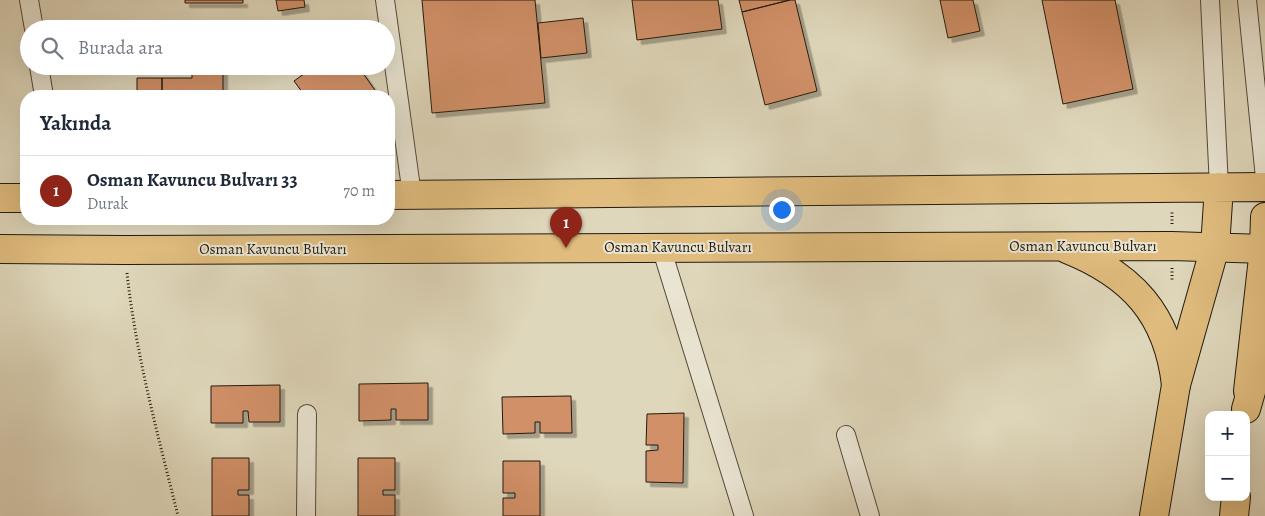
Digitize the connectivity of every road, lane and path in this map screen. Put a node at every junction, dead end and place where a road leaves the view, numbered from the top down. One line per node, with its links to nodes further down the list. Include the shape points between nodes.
1 (29, 0): 5 (street)
2 (385, 0): 6 (street)
3 (1210, 0): 13 (street)
4 (1246, 0): 12 (street)
5 (32, 20)
6 (387, 20)
7 (41, 75): 9 (street)
8 (391, 75): 10 (street)
9 (43, 90)
10 (392, 90)
11 (395, 130): 15 (street)
12 (1265, 178)
13 (1219, 187): 14 (main road); 15 (main road); 21 (main road)
14 (1265, 187)
15 (400, 195)
16 (0, 198): 17 (main road)
17 (20, 198)
18 (1265, 217): 23 (main road)
19 (1061, 246): 20 (main road, Osman Kavuncu Bulvarı); 21 (main road, Osman Kavuncu Bulvarı); 26 (main road, via 1100,264 1143,300 1169,347)
20 (661, 247): 24 (main road, Osman Kavuncu Bulvarı); 34 (street)
21 (1215, 247): 23 (main road, Osman Kavuncu Bulvarı); 26 (main road)
22 (0, 249): 24 (main road, Osman Kavuncu Bulvarı)
23 (1264, 249): 27 (main road)
24 (125, 250): 32 (path, via 143,378)
25 (1265, 359): 28 (main road)
26 (1176, 385): 36 (main road)
27 (1246, 411)
28 (1246, 411)
29 (306, 414): 33 (street)
30 (846, 435): 35 (street)
31 (1236, 501): 37 (main road)
32 (178, 516)
33 (306, 516)
34 (744, 516)
35 (870, 516)
36 (1154, 516)
37 (1234, 516)

